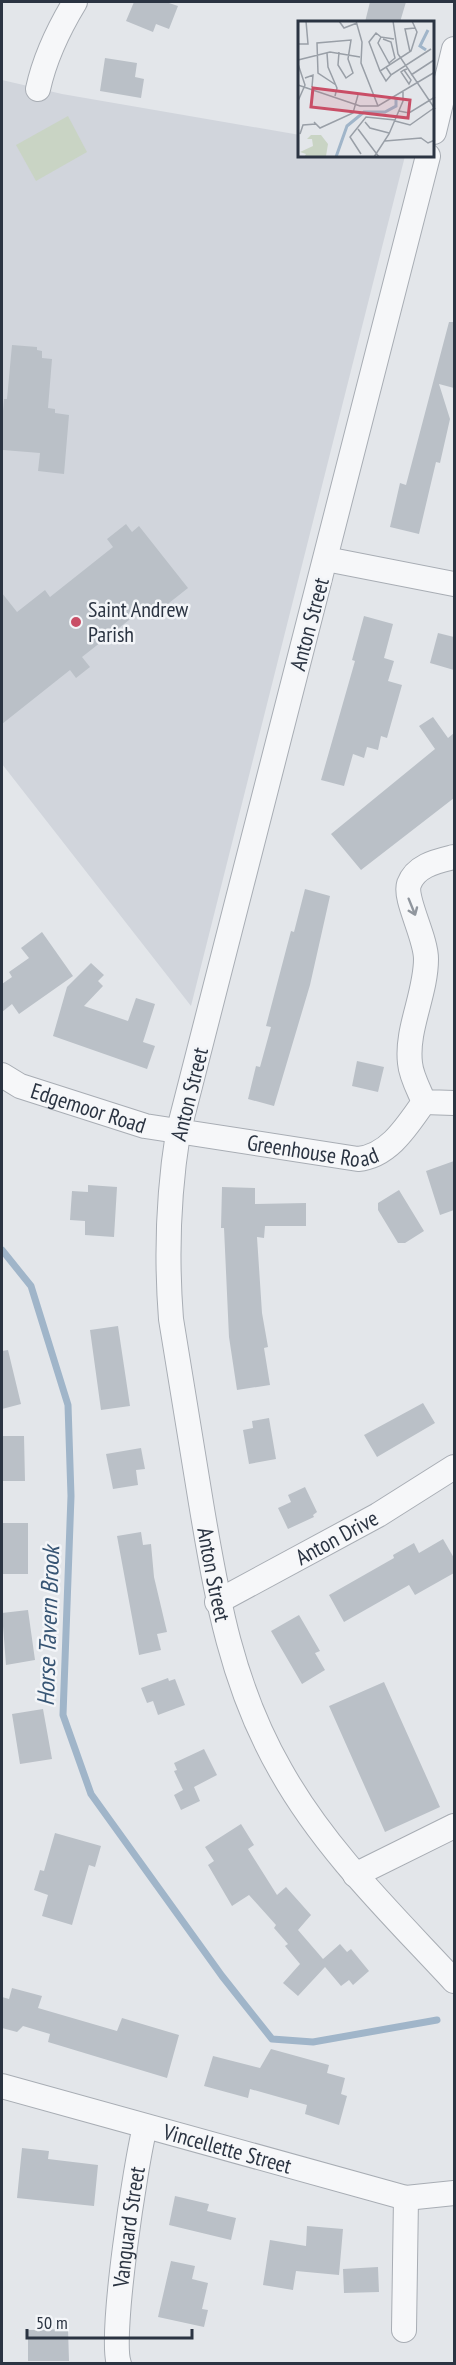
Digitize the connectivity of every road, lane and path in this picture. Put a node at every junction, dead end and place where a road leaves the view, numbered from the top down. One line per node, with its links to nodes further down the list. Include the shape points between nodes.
1 (75, 2): 3 (street, via 53,40)
2 (454, 49): 4 (street)
3 (38, 89)
4 (435, 128)
5 (427, 158): 6 (street, Anton Street)
6 (326, 559): 7 (street); 12 (street, Anton Street)
7 (454, 585)
8 (454, 857): 10 (street, one-way to 10, via 421,869 409,883 426,957 426,975 410,1048 410,1065)
9 (2, 1075): 12 (street, Edgemoor Road, via 20,1086)
10 (424, 1102): 11 (street); 12 (street, Greenhouse Road, via 384,1150 368,1158 337,1157)
11 (454, 1103)
12 (178, 1133): 14 (street, Anton Street, via 167,1227 171,1319)
13 (454, 1467): 14 (street, Anton Drive, via 378,1515)
14 (217, 1602): 16 (street, Anton Street, via 249,1707 281,1772)
15 (454, 1826): 16 (street)
16 (355, 1875): 17 (street, Anton Street)
17 (454, 1981)
18 (2, 2086): 19 (street, Vincellette Street)
19 (145, 2127): 21 (street, Vincellette Street); 23 (street, Vanguard Street, via 137,2156 117,2327)
20 (454, 2193): 21 (street, Vincellette Street)
21 (406, 2198): 22 (street)
22 (404, 2330)
23 (119, 2364)

